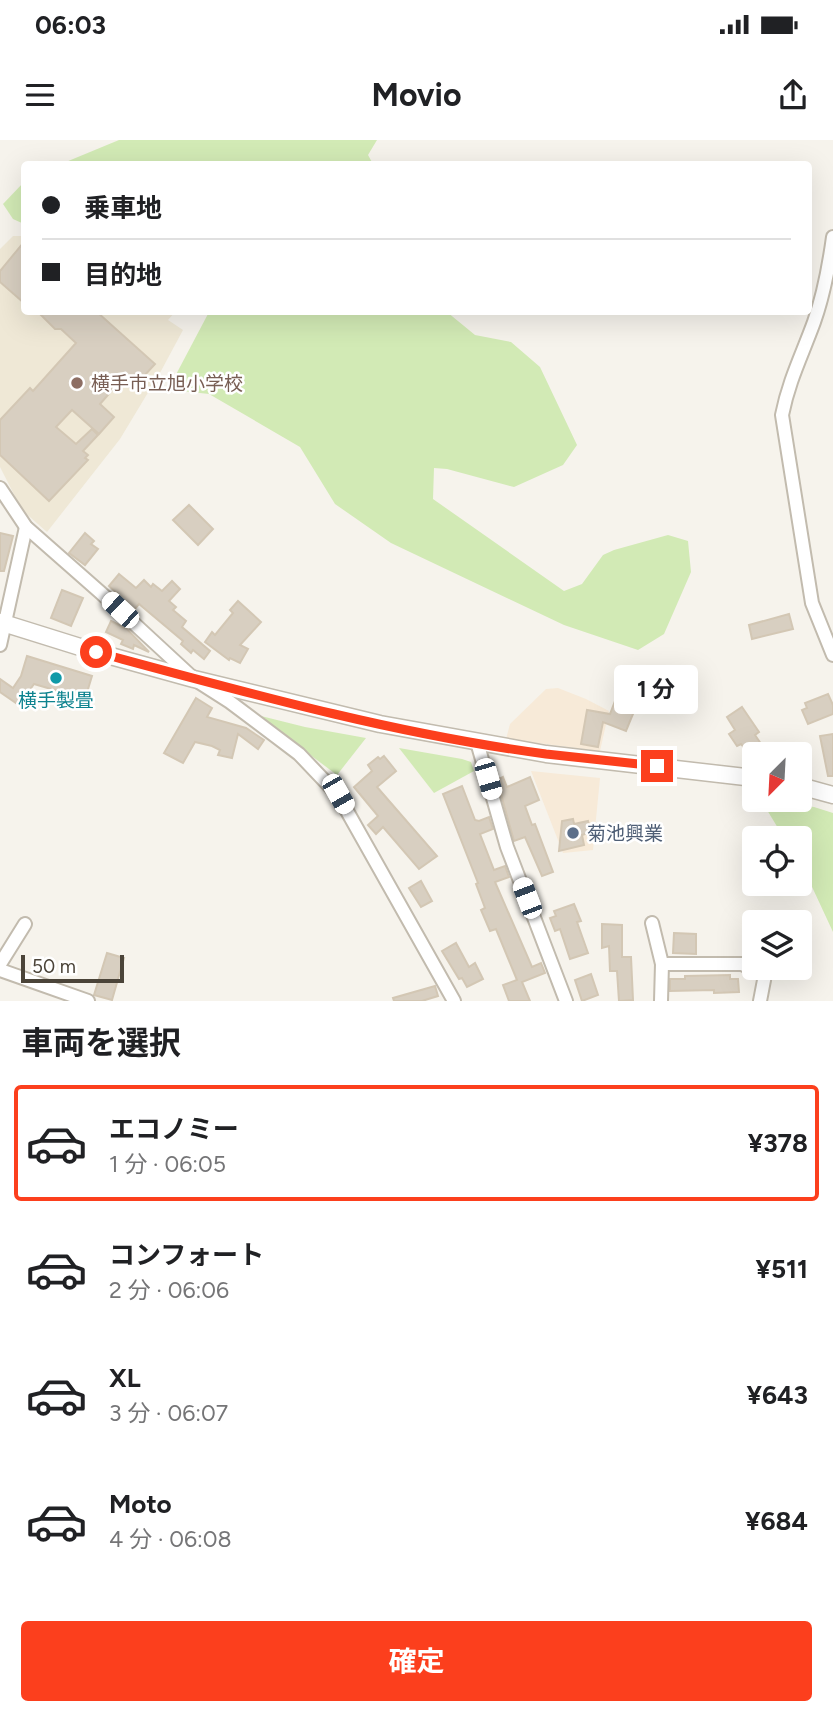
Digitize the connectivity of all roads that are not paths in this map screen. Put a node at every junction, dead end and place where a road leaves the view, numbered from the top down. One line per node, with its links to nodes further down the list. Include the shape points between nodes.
1 (833, 237): 6 (street, via 826,285 788,385 782,415 812,603)
2 (0, 488): 3 (street)
3 (26, 527): 4 (street); 7 (street)
4 (2, 623): 5 (street); 7 (street)
5 (0, 645)
6 (833, 655)
7 (194, 679): 8 (street, via 380,724); 18 (street, via 299,754 338,794)
8 (477, 742): 9 (street); 19 (street, via 507,847)
9 (742, 777)
10 (812, 789): 11 (street)
11 (833, 795)
12 (652, 923): 15 (street)
13 (25, 925): 14 (street)
14 (0, 964)
15 (662, 964): 20 (street); 21 (street, via 742,964 765,975)
16 (0, 970): 17 (street)
17 (88, 1001)
18 (454, 1001)
19 (566, 1001)
20 (661, 1001)
21 (760, 1001)

